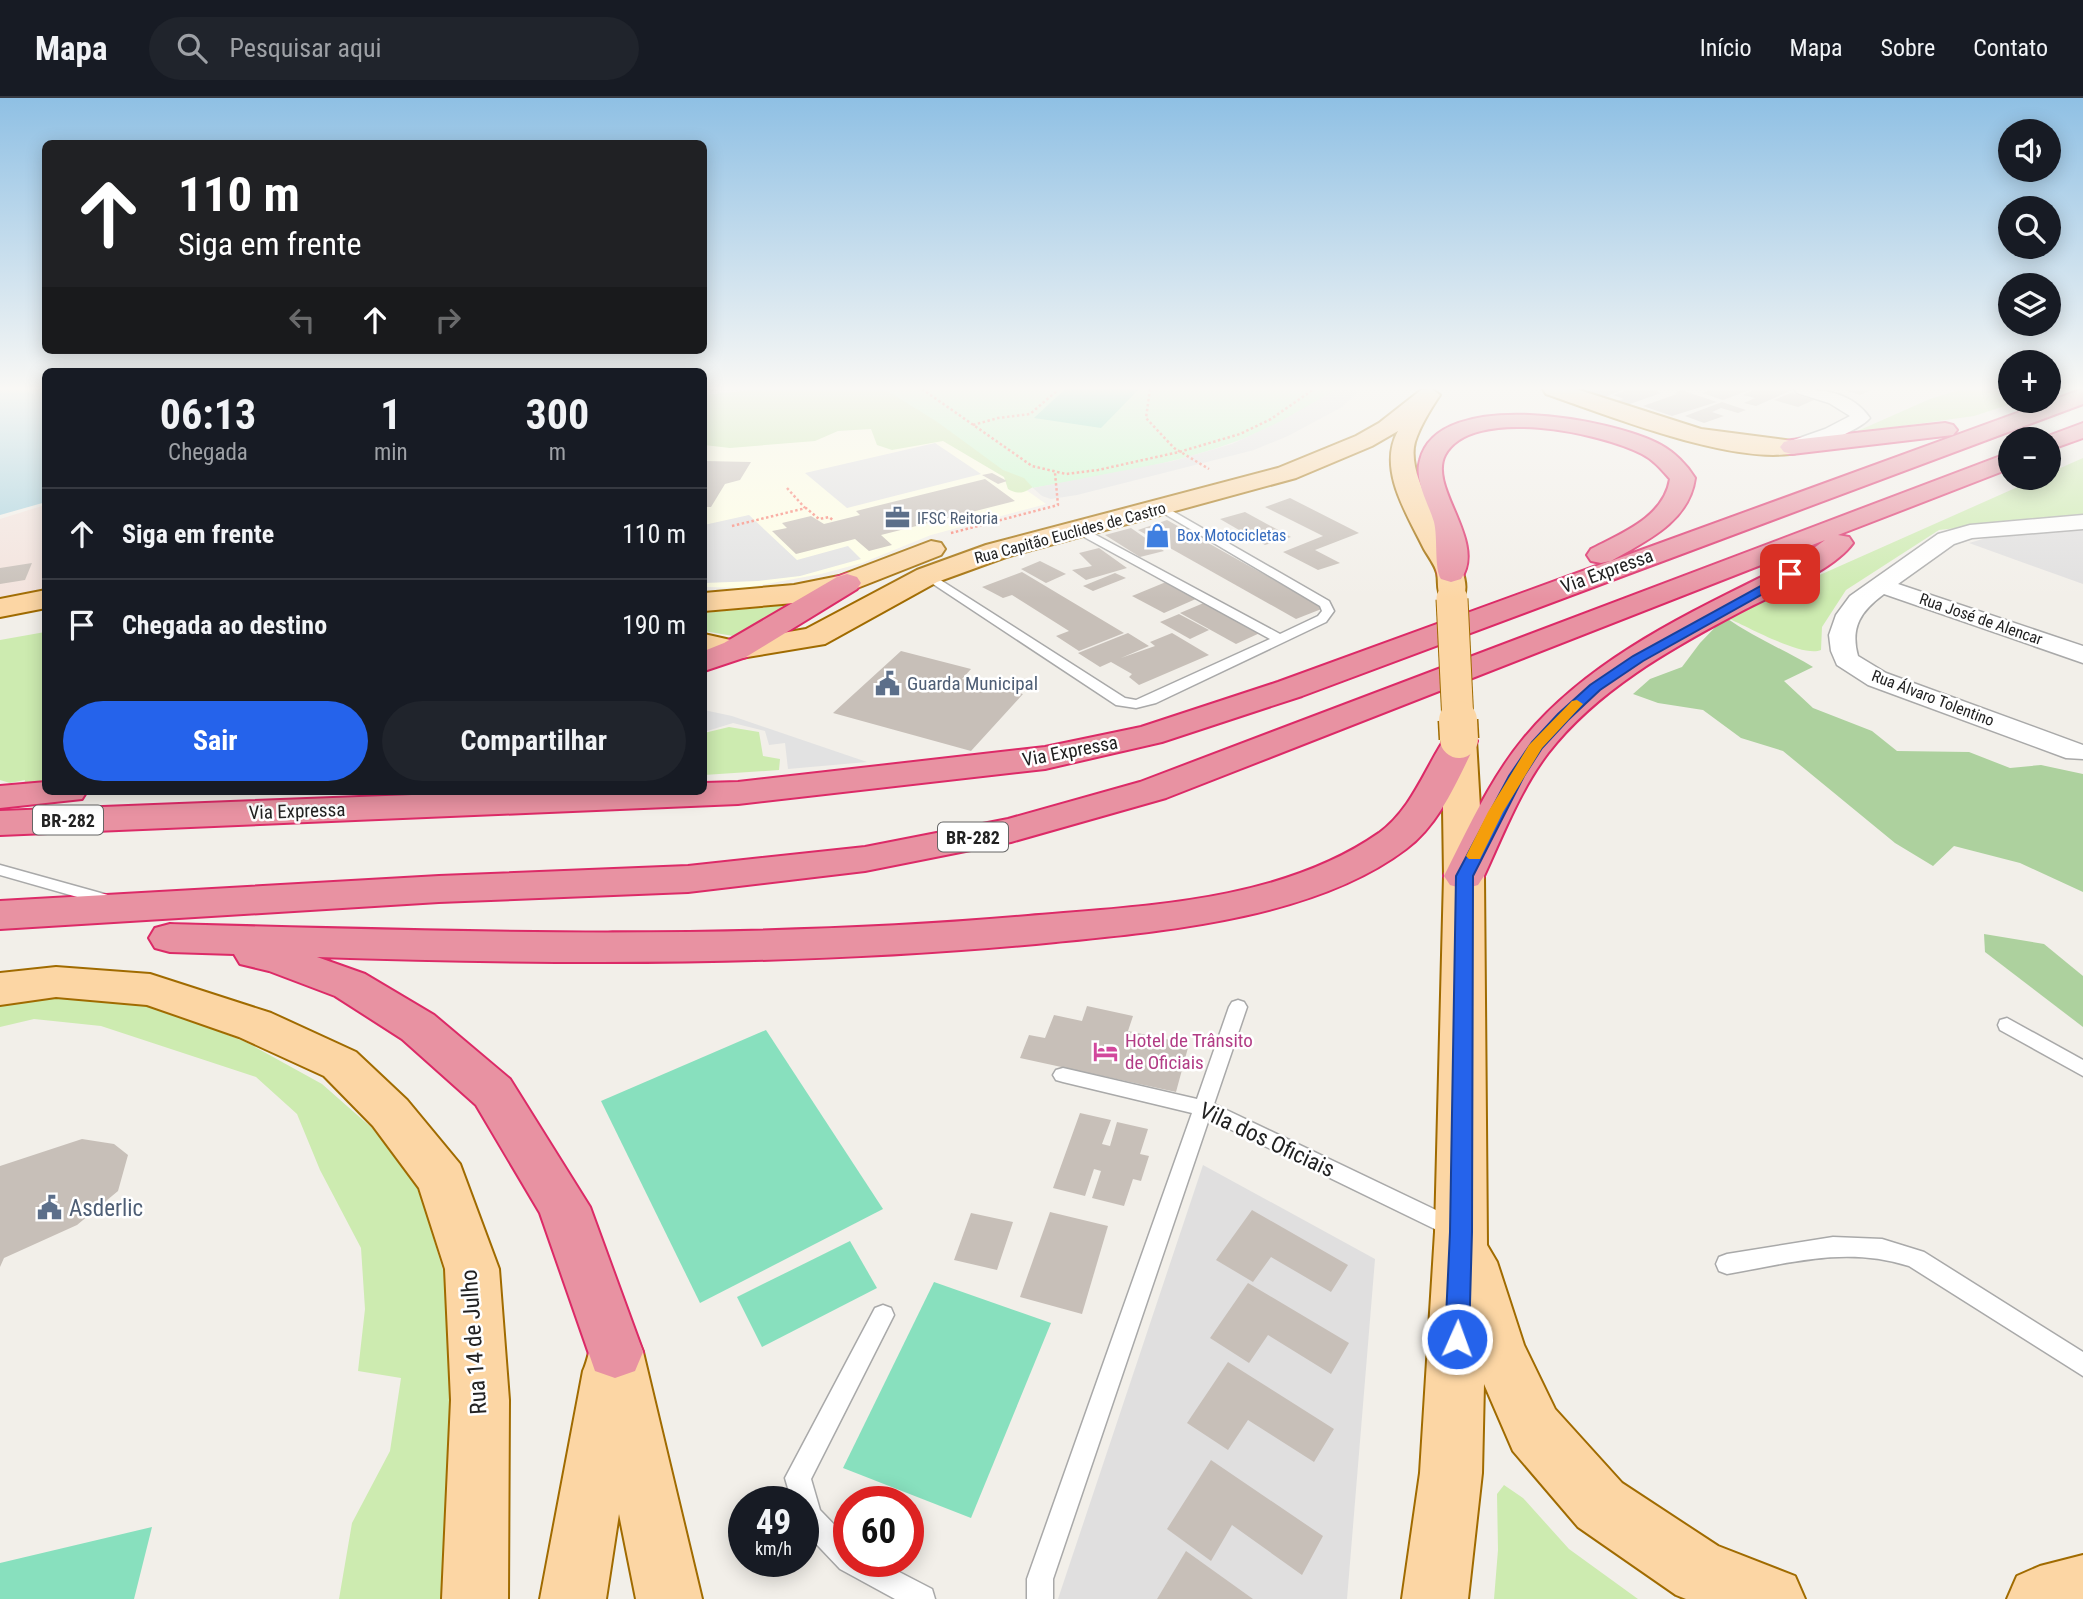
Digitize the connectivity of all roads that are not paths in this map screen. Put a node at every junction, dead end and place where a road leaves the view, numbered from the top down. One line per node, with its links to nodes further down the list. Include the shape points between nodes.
1 (1265, 459): 13 (main road, Rua Capitão Euclides de Castro, via 959,538)
2 (1325, 459): 9 (main road, Rua Capitão Euclides de Castro)
3 (1402, 459): 15 (main road, via 1417,509)
4 (1432, 459): 15 (highway, via 1430,468 1454,551)
5 (1663, 459): 24 (highway, via 1683,478 1683,491 1665,514 1633,537 1549,582)
6 (1912, 459): 24 (highway, Via Expressa / BR-282)
7 (1998, 464): 8 (highway, Via Expressa / BR-282)
8 (1892, 505): 34 (highway, via 1813,562 1595,687 1537,745); 35 (highway, Via Expressa / BR-282, via 1153,790 1011,830 865,859 688,878)
9 (1162, 508): 11 (main road, Rua Capitão Euclides de Castro); 21 (lane, via 1325,604 1328,611 1322,619)
10 (2083, 522): 14 (street, Rua Álvaro Tolentino, via 1969,532 1946,539)
11 (1079, 530): 12 (main road, Rua Capitão Euclides de Castro, via 996,551); 21 (lane)
12 (927, 576): 21 (lane, via 1121,702 1152,700); 23 (main road, Rua Capitão Euclides de Castro, via 814,637)
13 (847, 583): 16 (main road, Rua Capitão Euclides de Castro, via 794,594); 23 (highway)
14 (1879, 585): 25 (street, Rua José de Alencar); 28 (street, Rua Álvaro Tolentino, via 1847,614 1841,637 1846,660 1877,679)
15 (1452, 586): 27 (main road, bridge)
16 (707, 602)
17 (0, 608): 18 (main road)
18 (42, 611)
19 (42, 612): 20 (main road)
20 (0, 625)
21 (1280, 639)
22 (707, 644): 23 (main road, Rua Capitão Euclides de Castro)
23 (735, 650): 26 (highway)
24 (1388, 652): 29 (highway, Via Expressa / BR-282, via 1150,735 1045,758)
25 (2083, 655)
26 (707, 662)
27 (1459, 740): 34 (main road); 37 (highway, via 1420,812 1394,839 1359,861 1311,881 1229,905 1154,918 953,938 723,948)
28 (2076, 751)
29 (707, 794)
30 (60, 795): 32 (highway)
31 (682, 795): 32 (highway, Via Expressa / BR-282)
32 (4, 819)
33 (0, 870): 35 (lane)
34 (1464, 876): 44 (main road)
35 (133, 908): 36 (highway, Via Expressa / BR-282)
36 (0, 917): 37 (highway)
37 (170, 938): 47 (highway, via 276,958 351,985 418,1027 493,1092 564,1207)
38 (0, 989): 52 (main road, Rua 14 de Julho, via 56,982 150,990 255,1025 340,1064 390,1113 442,1179 472,1269 480,1400)
39 (1238, 1007): 43 (lane)
40 (2007, 1025): 41 (lane)
41 (2083, 1069)
42 (1063, 1075): 43 (lane, Vila dos Oficiais)
43 (1204, 1108): 44 (lane, Vila dos Oficiais); 56 (lane, via 1040,1579)
44 (1461, 1232): 57 (main road, via 1451,1473); 58 (main road, via 1497,1350 1534,1430 1600,1505 1699,1572)
45 (1727, 1264): 48 (lane, via 1833,1246 1882,1248 1916,1259)
46 (883, 1315): 49 (lane, via 798,1478 810,1517)
47 (615, 1352): 53 (main road); 54 (main road)
48 (2083, 1365)
49 (833, 1542)
50 (881, 1577): 55 (lane)
51 (2083, 1588): 59 (main road)
52 (475, 1599)
53 (573, 1599)
54 (669, 1599)
55 (922, 1599)
56 (1040, 1599)
57 (1436, 1599)
58 (1772, 1599)
59 (2040, 1599)

